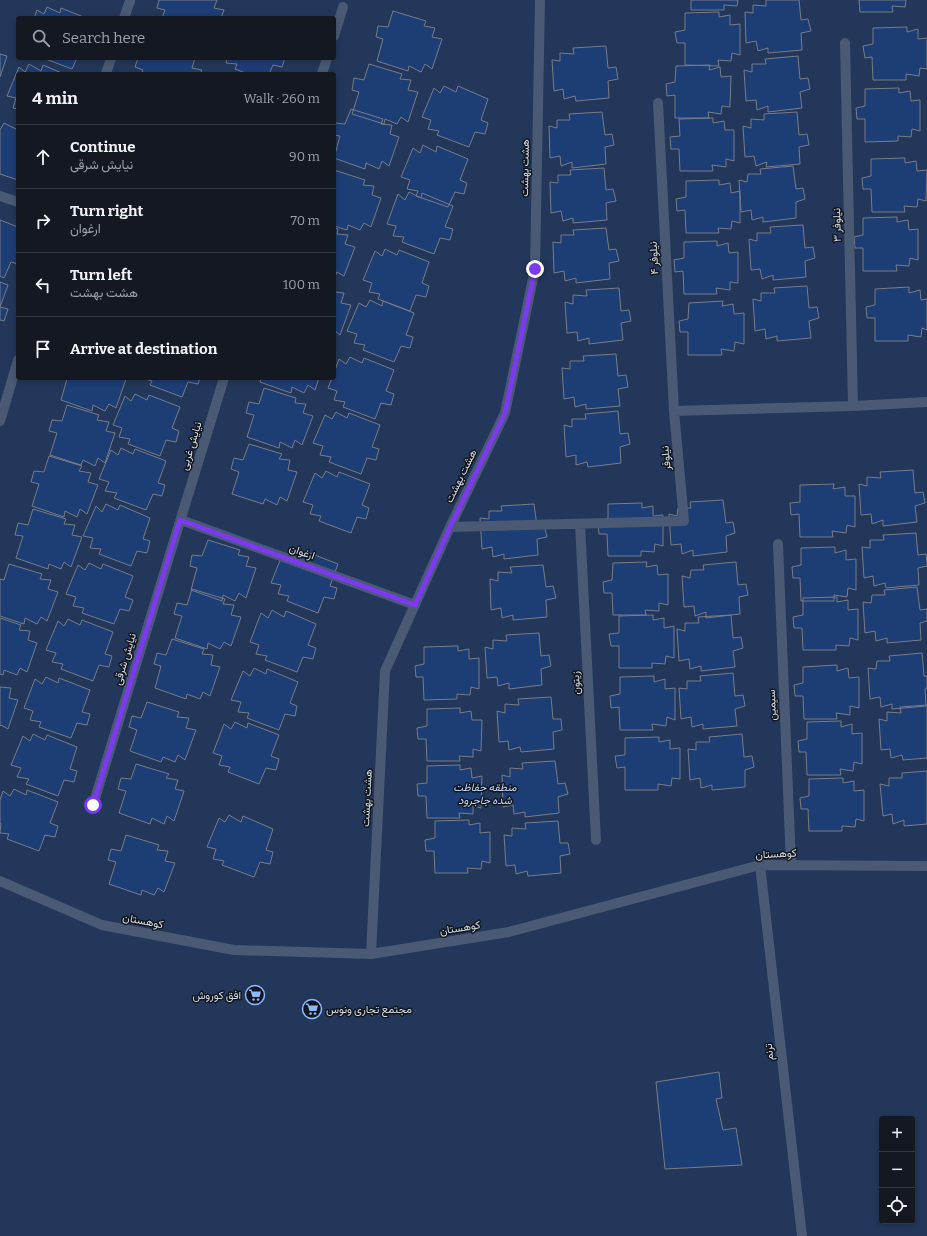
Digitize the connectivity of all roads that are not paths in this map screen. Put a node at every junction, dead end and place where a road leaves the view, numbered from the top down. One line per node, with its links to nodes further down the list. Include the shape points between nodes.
1 (540, 0): 22 (street, هشت بهشت, via 535,269 505,413)
2 (130, 1): 4 (street)
3 (344, 7): 5 (street)
4 (125, 16)
5 (336, 30)
6 (844, 43): 17 (street, نیلوفر ۳)
7 (110, 60): 9 (street)
8 (326, 60): 10 (street)
9 (107, 72)
10 (323, 72)
11 (658, 103): 18 (street, نیلوفر ۴)
12 (0, 196): 13 (street)
13 (16, 201)
14 (16, 367): 19 (street)
15 (223, 380): 20 (street, نیایش غربی)
16 (927, 402): 17 (street)
17 (853, 406): 18 (street)
18 (674, 411): 21 (street, نیلوفر, via 684,521)
19 (0, 420)
20 (180, 520): 24 (street, ارغوان); 25 (street, نیایش شرقی)
21 (580, 524): 22 (street, نیلوفر); 26 (street, زیتون)
22 (450, 527): 24 (street, هشت بهشت)
23 (778, 544): 28 (street, سیمین)
24 (415, 605): 31 (street, هشت بهشت, via 385,671)
25 (93, 805)
26 (596, 840)
27 (760, 865): 28 (street, کوهستان); 31 (street, کوهستان, via 509,932); 32 (street, ترنم)
28 (791, 865): 29 (street, کوهستان)
29 (927, 866)
30 (0, 881): 31 (street, کوهستان, via 102,925 234,950)
31 (371, 954)
32 (802, 1236)

